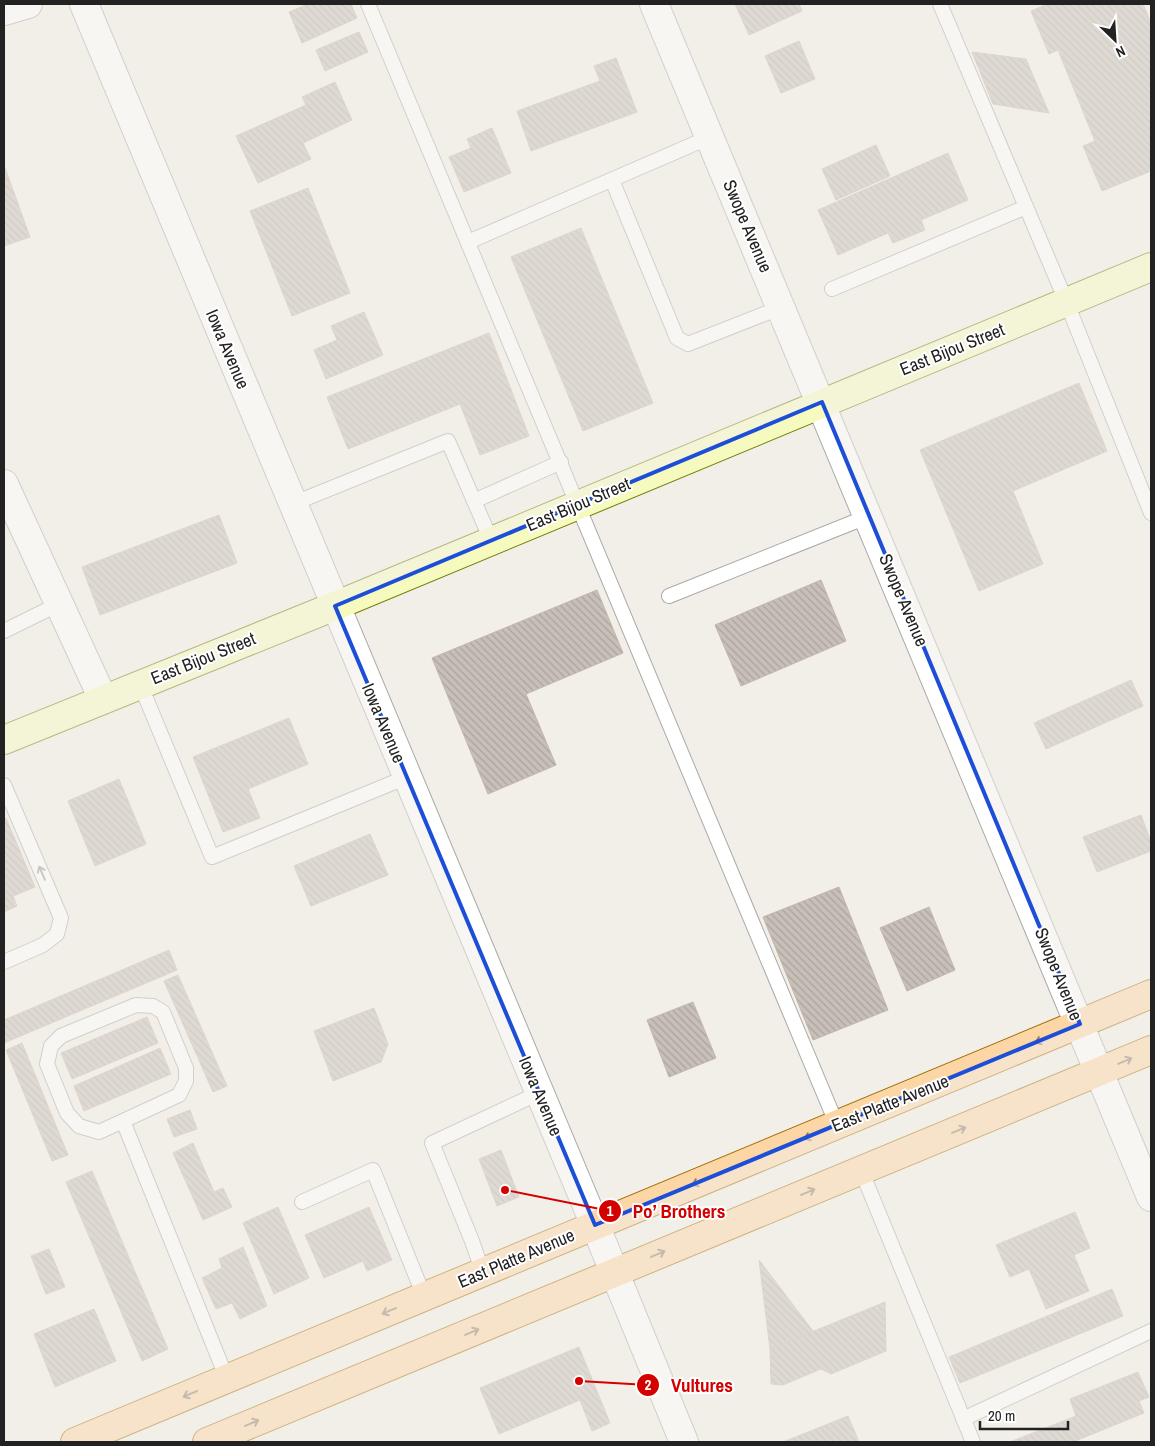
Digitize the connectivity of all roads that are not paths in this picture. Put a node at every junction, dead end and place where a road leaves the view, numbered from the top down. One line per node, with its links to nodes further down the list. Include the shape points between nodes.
1 (28, 4): 6 (street)
2 (84, 4): 19 (street, Iowa Avenue)
3 (368, 4): 10 (lane)
4 (654, 4): 7 (street, Swope Avenue)
5 (940, 4): 9 (lane)
6 (4, 11)
7 (710, 137): 8 (lane); 14 (street, Swope Avenue)
8 (612, 180): 10 (lane); 14 (lane, via 676,338 688,344)
9 (1026, 206): 12 (lane); 13 (lane)
10 (468, 242): 16 (lane)
11 (1151, 267): 13 (street, East Bijou Street)
12 (832, 289)
13 (1066, 301): 15 (street, East Bijou Street); 21 (lane)
14 (782, 307): 15 (street, Swope Avenue)
15 (822, 402): 20 (street, East Bijou Street); 22 (street, Swope Avenue)
16 (561, 462): 18 (lane); 20 (lane)
17 (4, 484): 25 (street)
18 (474, 501): 19 (lane, via 448,440); 23 (lane)
19 (292, 504): 26 (street, Iowa Avenue)
20 (579, 504): 23 (street, East Bijou Street); 40 (lane)
21 (1151, 513)
22 (869, 516): 24 (lane); 35 (street, Swope Avenue)
23 (491, 540): 26 (street, East Bijou Street)
24 (670, 596)
25 (59, 604): 27 (lane); 29 (street)
26 (335, 606): 28 (street, East Bijou Street); 31 (street, Iowa Avenue)
27 (4, 631)
28 (140, 684): 29 (street, East Bijou Street); 31 (lane, via 212,857)
29 (103, 699): 30 (street, East Bijou Street)
30 (4, 740)
31 (407, 777): 38 (street, Iowa Avenue)
32 (4, 785): 33 (lane, one-way to 32, via 43,945 57,934 61,918)
33 (4, 962)
34 (1151, 994): 35 (main road, East Platte Avenue)
35 (1080, 1024): 37 (street, Swope Avenue); 40 (main road, East Platte Avenue, one-way to 40)
36 (1151, 1050): 37 (main road, one-way to 36)
37 (1099, 1072): 41 (main road, one-way to 37); 42 (street, Swope Avenue)
38 (539, 1093): 44 (street, Iowa Avenue); 45 (lane, via 432,1143)
39 (123, 1121): 39 (lane, via 98,1132 78,1126 67,1113 48,1064 51,1046 61,1036 136,1005 153,1006 163,1012 186,1068 186,1081 179,1095); 49 (lane)
40 (837, 1125): 44 (main road, East Platte Avenue, one-way to 44)
41 (861, 1170): 46 (main road, one-way to 41); 50 (lane)
42 (1151, 1197)
43 (302, 1202): 47 (lane, via 374,1170)
44 (595, 1225): 45 (main road, East Platte Avenue); 46 (street, Iowa Avenue)
45 (482, 1272): 47 (main road, East Platte Avenue)
46 (613, 1273): 52 (main road, one-way to 46); 53 (street, Iowa Avenue)
47 (424, 1296): 49 (main road, East Platte Avenue, one-way to 49)
48 (1151, 1331): 50 (lane)
49 (228, 1379): 51 (main road, East Platte Avenue, one-way to 51)
50 (963, 1419): 54 (lane)
51 (75, 1442)
52 (207, 1442)
53 (684, 1442)
54 (973, 1442)

